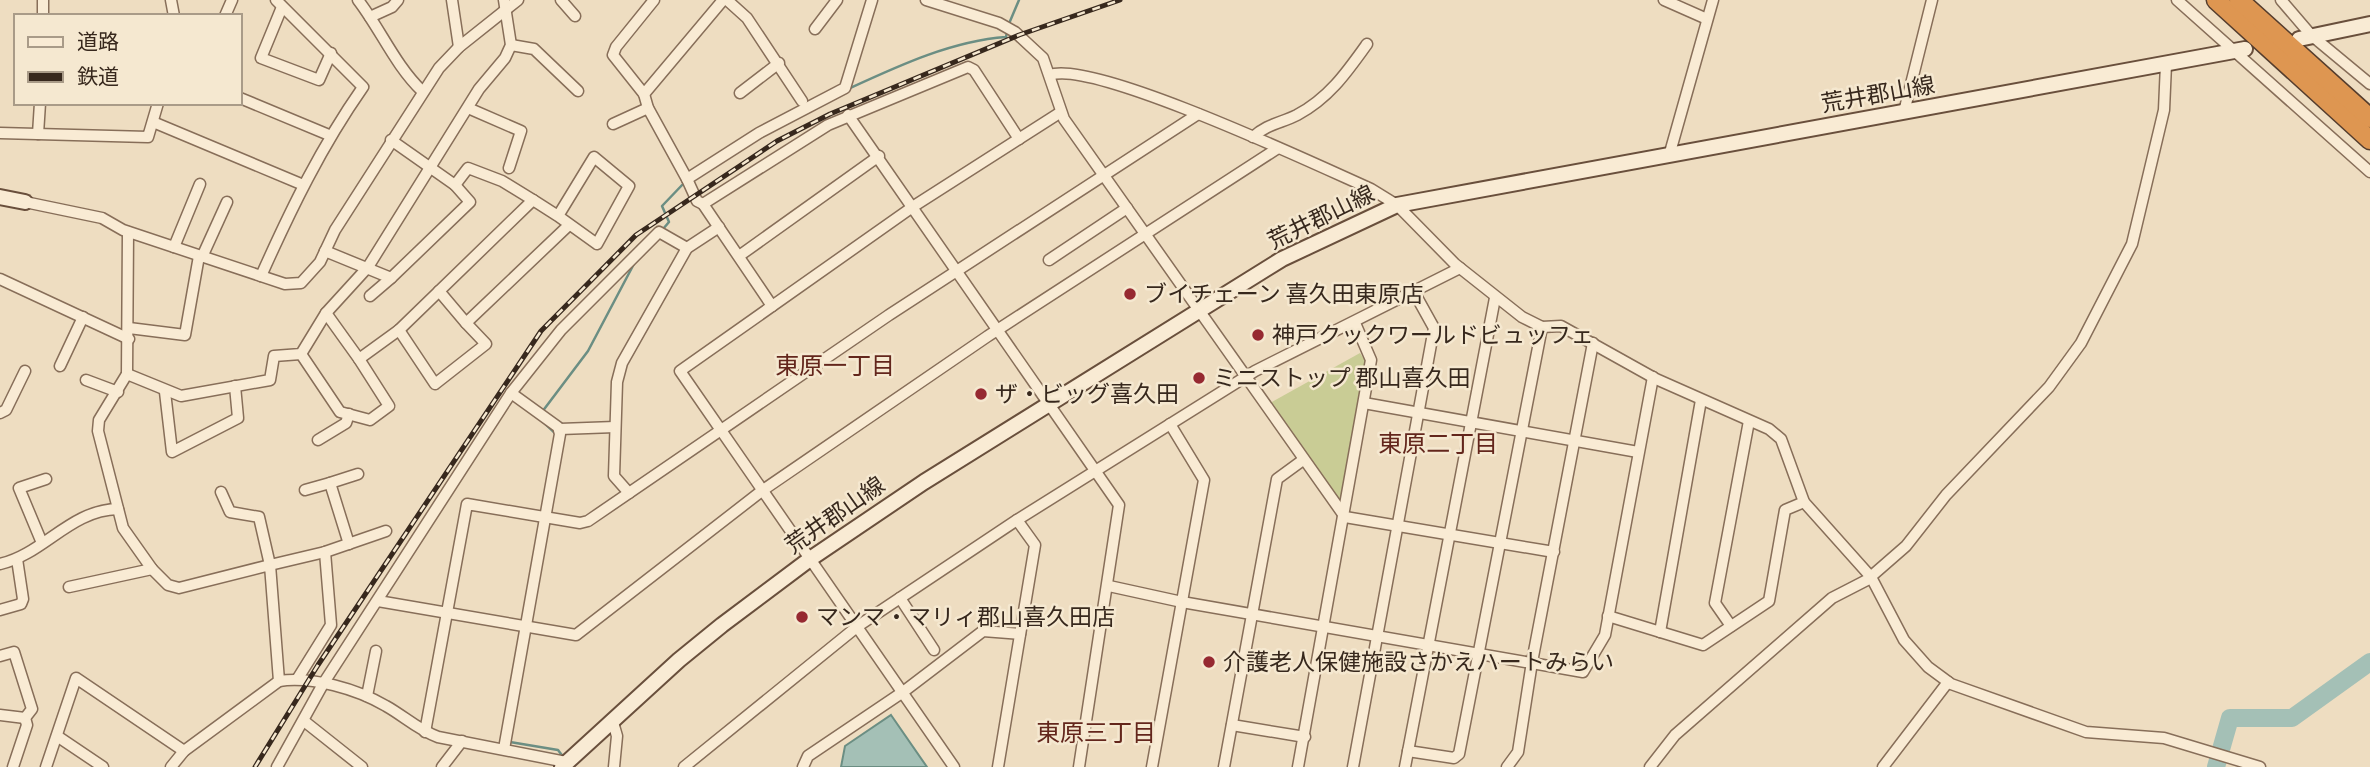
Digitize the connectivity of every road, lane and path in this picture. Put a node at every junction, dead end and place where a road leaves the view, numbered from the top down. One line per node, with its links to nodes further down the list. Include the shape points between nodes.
1 (358, 0): 21 (street)
2 (398, 0): 21 (street)
3 (452, 0): 28 (street)
4 (518, 0): 19 (street)
5 (561, 0): 20 (street)
6 (654, 0): 38 (street, via 613,55)
7 (725, 0): 31 (street, via 747,18); 38 (street)
8 (837, 0): 24 (street)
9 (872, 0): 66 (street, via 846,87 759,133)
10 (926, 0): 33 (street, via 1007,26 1038,53)
11 (1664, 0): 22 (street)
12 (1713, 0): 22 (street)
13 (1932, 0): 46 (street)
14 (2177, 0): 29 (street)
15 (2216, 0): 58 (highway)
16 (2239, 0): 49 (highway)
17 (2281, 0): 25 (street)
18 (279, 4): 30 (street); 30 (street, via 261,58 319,80)
19 (505, 5): 27 (street); 28 (street)
20 (575, 16)
21 (370, 17): 36 (street, via 402,72)
22 (1707, 19): 61 (street)
23 (2370, 24): 25 (main road)
24 (815, 29)
25 (2305, 37): 34 (street)
26 (1367, 44): 55 (street, via 1325,96)
27 (511, 45): 35 (street, via 534,49); 43 (street)
28 (459, 47): 36 (street)
29 (2238, 50): 32 (main road, 荒井郡山線); 64 (street)
30 (331, 53): 54 (street, via 363,87)
31 (779, 63): 37 (street); 40 (street)
32 (2166, 64): 46 (main road, 荒井郡山線); 165 (street, via 2164,110 2132,244 2081,343 2015,425 1947,493 1906,546)
33 (1050, 75): 45 (street); 47 (street, via 1063,71 1083,75)
34 (2370, 84)
35 (578, 90)
36 (422, 91): 57 (street)
37 (740, 93)
38 (644, 94): 44 (street)
39 (242, 99): 54 (street)
40 (802, 101)
41 (40, 105): 53 (street)
42 (157, 105): 50 (street)
43 (468, 108): 62 (street, via 522,131); 63 (street)
44 (648, 108): 51 (street); 66 (street)
45 (1061, 112): 56 (street); 65 (street)
46 (1904, 112): 61 (main road, 荒井郡山線)
47 (1198, 114): 55 (street); 65 (street)
48 (848, 115): 56 (street, via 968,67); 60 (street); 74 (street)
49 (2370, 118)
50 (153, 122): 53 (street, via 148,137); 68 (street)
51 (612, 124)
52 (0, 132): 53 (street)
53 (38, 134)
54 (329, 135): 68 (street)
55 (1253, 137): 59 (street)
56 (1019, 139): 76 (street)
57 (391, 140): 63 (street); 85 (street)
58 (2370, 140)
59 (1278, 148): 75 (street); 82 (street)
60 (879, 156): 76 (street); 87 (street)
61 (1669, 156): 75 (main road, 荒井郡山線)
62 (509, 168)
63 (430, 170): 69 (street); 89 (street)
64 (2370, 172)
65 (1102, 173): 77 (street); 91 (street)
66 (687, 179): 74 (street, via 693,195)
67 (200, 184): 83 (street)
68 (302, 184): 92 (street)
69 (454, 186): 71 (street, via 468,168); 93 (street, via 470,202)
70 (0, 197): 72 (main road)
71 (533, 200): 78 (street); 95 (street)
72 (25, 202): 81 (street, via 102,218)
73 (227, 202): 86 (street)
74 (703, 204): 80 (street)
75 (1397, 205): 90 (street); 100 (main road, 荒井郡山線, via 1291,254)
76 (914, 206): 91 (street); 99 (street)
77 (1127, 208): 82 (street); 88 (street)
78 (558, 216): 79 (street); 79 (street, via 594,157 629,186 597,244)
79 (569, 225): 103 (street)
80 (719, 227): 84 (street); 87 (street)
81 (128, 232): 83 (street); 108 (street)
82 (1146, 235): 100 (street); 107 (street)
83 (174, 247): 86 (street)
84 (687, 248): 121 (street, via 659,232 561,330); 131 (street, via 622,363)
85 (325, 251): 89 (street); 92 (street, via 313,273 301,283 285,284)
86 (200, 256): 92 (street); 108 (street, via 185,335)
87 (739, 256): 99 (street)
88 (1049, 260)
89 (368, 267): 93 (street); 101 (street)
90 (1460, 268): 96 (street); 98 (street)
91 (958, 270): 107 (street); 133 (street)
92 (261, 276)
93 (391, 278): 97 (street)
94 (0, 279): 102 (street)
95 (439, 291): 103 (street); 106 (street)
96 (1414, 292): 104 (street); 126 (street, via 1434,328)
97 (370, 296)
98 (1495, 298): 105 (street); 129 (street)
99 (772, 306): 133 (street, via 680,370)
100 (1198, 309): 115 (street); 123 (main road, 荒井郡山線)
101 (326, 313): 110 (street); 111 (street)
102 (83, 317): 108 (street); 112 (street)
103 (466, 323): 106 (street, via 486,344 435,384)
104 (1355, 323): 115 (street); 124 (street, via 1371,360)
105 (1542, 327): 109 (street, via 1561,327); 134 (street)
106 (399, 330): 111 (street)
107 (998, 330): 123 (street); 144 (street)
108 (129, 333): 114 (street)
109 (1593, 343): 116 (street); 136 (street)
110 (301, 354): 118 (street, via 279,353 274,356 270,380); 127 (street, via 340,412)
111 (359, 359): 127 (street, via 389,406 370,420)
112 (60, 366)
113 (25, 371): 125 (street, via 6,410)
114 (127, 374): 119 (street); 120 (street)
115 (1245, 377): 130 (street); 138 (street)
116 (1653, 377): 122 (street); 137 (street)
117 (86, 380): 120 (street)
118 (235, 386): 119 (street, via 181,396); 119 (street, via 238,418 172,452)
119 (165, 392)
120 (118, 393): 148 (street, via 97,427)
121 (511, 393): 132 (street); 169 (street)
122 (1701, 400): 128 (street); 179 (street)
123 (1050, 402): 139 (street); 161 (main road, 荒井郡山線)
124 (1364, 403): 126 (street); 150 (street)
125 (0, 413)
126 (1419, 413): 129 (street); 152 (street)
127 (349, 414): 135 (street, via 345,423)
128 (1749, 421): 147 (street, via 1781,439); 177 (street, via 1716,603)
129 (1470, 422): 134 (street); 154 (street)
130 (1170, 425): 139 (street); 170 (street, via 1204,480)
131 (615, 426): 132 (street); 146 (street, via 614,476)
132 (560, 429): 149 (street)
133 (720, 430): 144 (street); 146 (street)
134 (1522, 432): 136 (street); 157 (street)
135 (318, 440)
136 (1576, 441): 137 (street); 159 (street)
137 (1638, 452): 174 (street)
138 (1304, 460): 150 (street); 173 (street, via 1277,479)
139 (1097, 471): 151 (street); 166 (street, via 1120,509)
140 (358, 474): 142 (street)
141 (46, 479): 155 (street, via 19,488)
142 (330, 483): 143 (street); 156 (street)
143 (305, 490)
144 (763, 490): 161 (street); 178 (street, via 579,633)
145 (221, 492): 163 (street, via 230,512 259,517)
146 (629, 493): 149 (street, via 584,523)
147 (1804, 502): 165 (street); 177 (street, via 1785,510 1769,601)
148 (118, 509): 155 (street, via 72,522); 164 (street, via 123,528)
149 (545, 516): 172 (street, via 467,504); 178 (street)
150 (1345, 517): 152 (street); 176 (street)
151 (1017, 520): 168 (street); 180 (street, via 1035,545)
152 (1398, 525): 154 (street); 181 (street)
153 (386, 531): 156 (street)
154 (1450, 534): 157 (street); 182 (street)
155 (42, 542): 160 (street)
156 (348, 544): 158 (street)
157 (1502, 544): 159 (street); 185 (street)
158 (325, 552): 163 (street); 188 (street, via 331,625)
159 (1553, 552): 187 (street)
160 (17, 559): 162 (street); 171 (street, via 23,599 21,604)
161 (810, 559): 175 (street); 196 (main road, 荒井郡山線, via 711,634)
162 (0, 564)
163 (270, 565): 164 (street, via 179,588 168,585); 189 (street)
164 (152, 569): 167 (street)
165 (1871, 577): 190 (street, via 1904,640); 226 (street, via 1832,598 1675,735)
166 (1109, 586): 170 (street); 219 (street)
167 (69, 587)
168 (900, 598): 175 (street); 183 (street)
169 (378, 601): 172 (street); 191 (street)
170 (1182, 601): 173 (street); 220 (street)
171 (0, 610)
172 (447, 613): 178 (street); 199 (street)
173 (1253, 614): 176 (street); 198 (street)
174 (1608, 616): 179 (street); 187 (street, via 1605,635 1583,673)
175 (859, 626): 192 (street); 215 (street)
176 (1325, 626): 181 (street); 201 (street)
177 (1731, 626): 179 (street, via 1703,645)
178 (526, 628): 203 (street)
179 (1660, 632)
180 (1020, 634): 192 (street, via 983,631); 218 (street)
181 (1378, 635): 182 (street); 223 (street)
182 (1429, 643): 185 (street); 205 (street)
183 (934, 650)
184 (376, 651): 193 (street)
185 (1479, 653): 187 (street); 205 (street, via 1458,756)
186 (0, 656): 195 (street, via 14,652 32,709)
187 (1532, 662): 225 (street, via 1518,752)
188 (298, 678): 189 (street); 191 (street)
189 (279, 681): 204 (street)
190 (1948, 682): 227 (street); 228 (street, via 2086,733 2164,738)
191 (323, 684): 193 (street); 197 (street)
192 (903, 692): 216 (street, via 808,756); 217 (street)
193 (367, 696): 199 (street)
194 (0, 715): 195 (street)
195 (26, 718): 207 (street)
196 (612, 719): 206 (main road, 荒井郡山線); 214 (street, via 617,736)
197 (304, 721): 211 (street); 212 (street)
198 (1232, 725): 201 (street); 221 (street)
199 (425, 732): 202 (street)
200 (57, 736): 204 (street, via 76,678); 208 (street); 209 (street)
201 (1305, 737): 222 (street)
202 (462, 741): 203 (street); 213 (street)
203 (504, 749): 206 (street)
204 (184, 751): 210 (street)
205 (1408, 751): 224 (street)
206 (564, 765)
207 (13, 767)
208 (46, 767)
209 (103, 767)
210 (171, 767)
211 (277, 767)
212 (362, 767)
213 (442, 767)
214 (614, 767)
215 (684, 767)
216 (803, 767)
217 (954, 767)
218 (998, 767)
219 (1079, 767)
220 (1152, 767)
221 (1224, 767)
222 (1298, 767)
223 (1353, 767)
224 (1405, 767)
225 (1507, 767)
226 (1650, 767)
227 (1883, 767)
228 (2260, 767)

